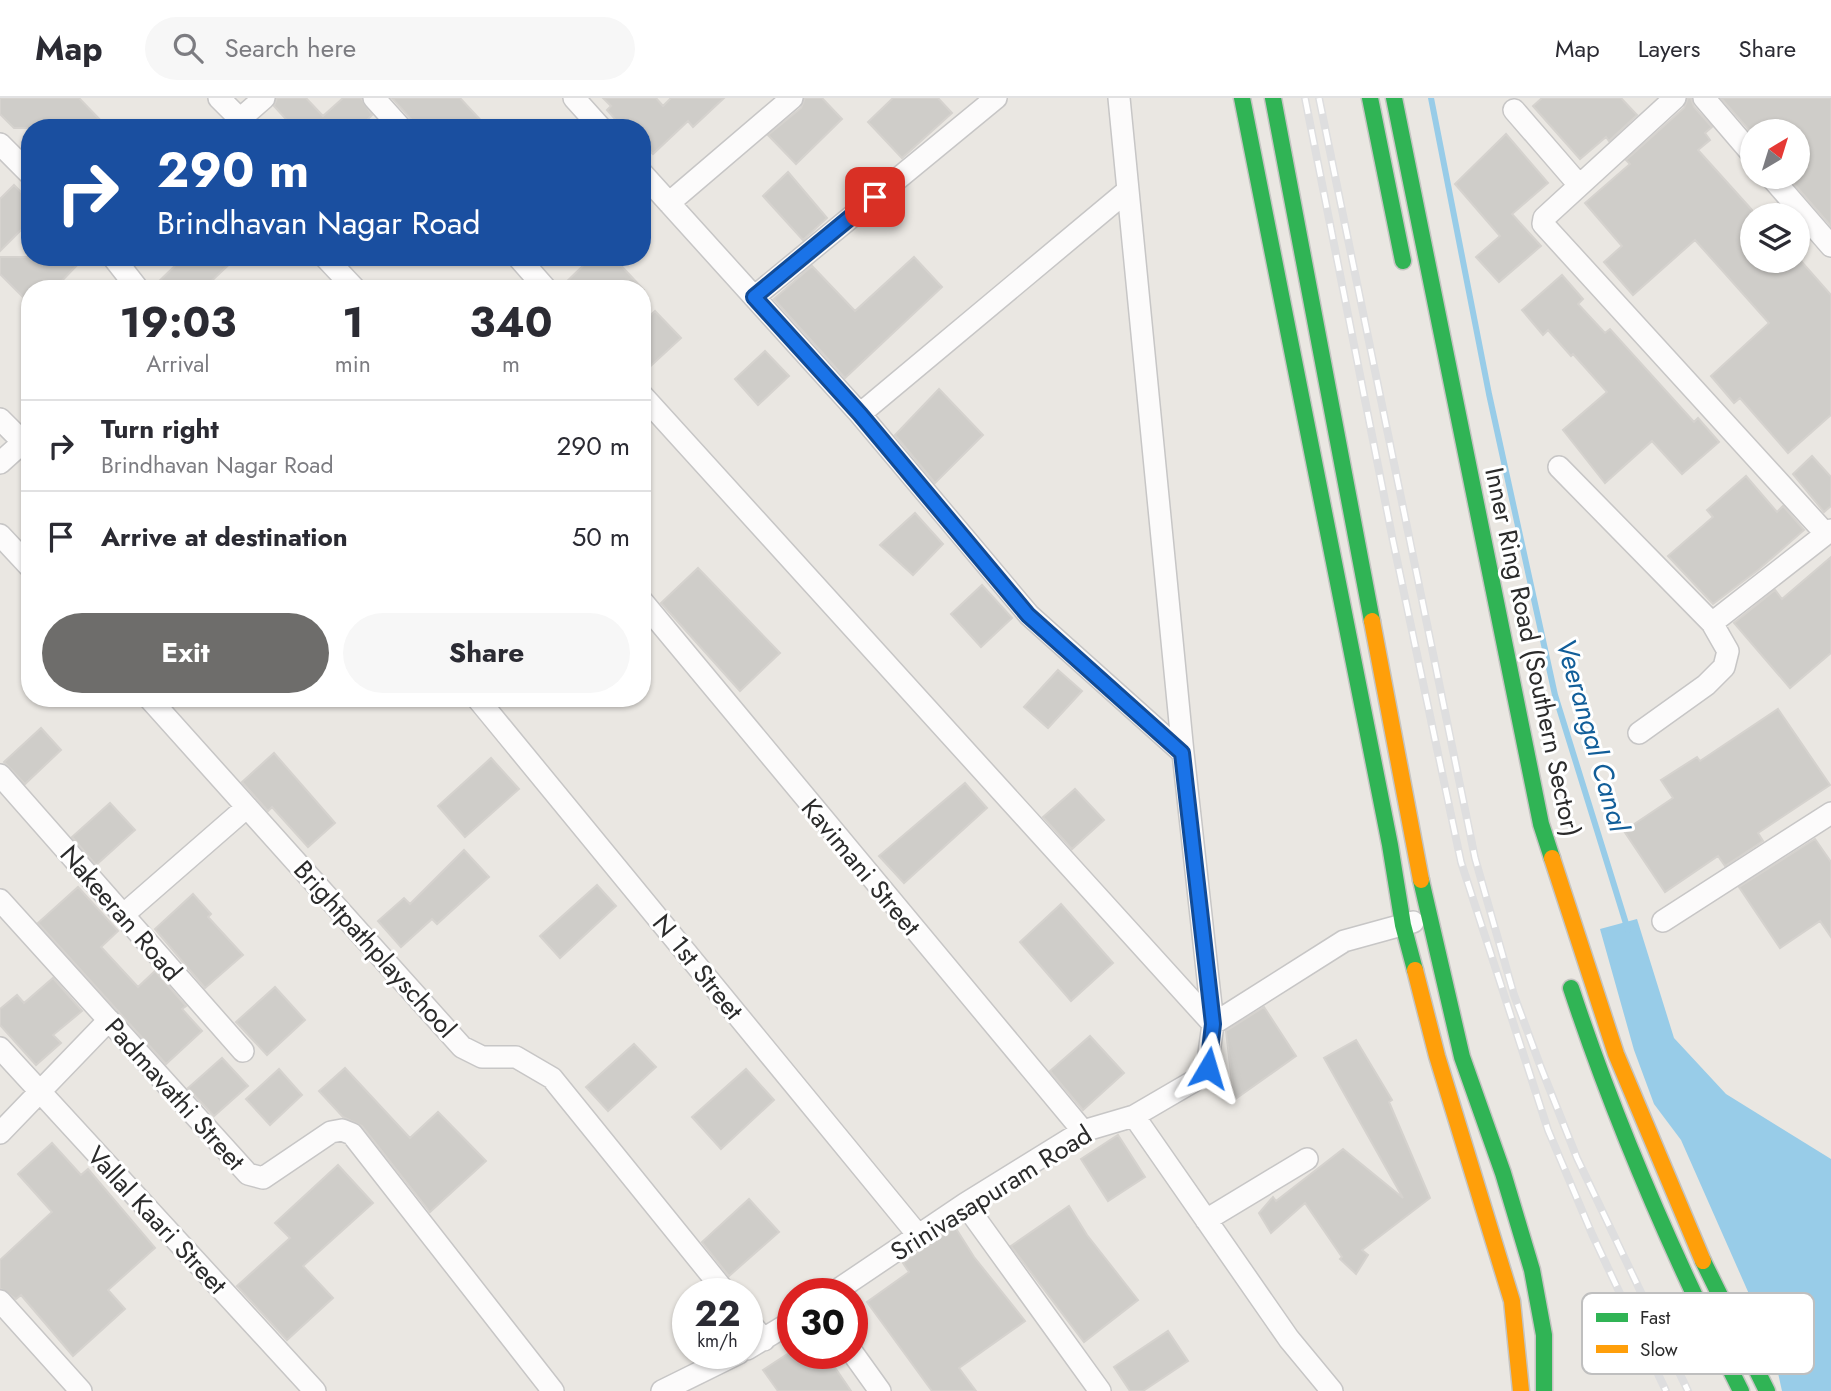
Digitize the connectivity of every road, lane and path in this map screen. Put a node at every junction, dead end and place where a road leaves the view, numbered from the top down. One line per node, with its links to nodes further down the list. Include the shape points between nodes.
1 (219, 98): 15 (street)
2 (264, 98): 16 (street)
3 (374, 98): 17 (street)
4 (574, 98): 18 (street)
5 (792, 98): 26 (street)
6 (996, 98): 33 (street)
7 (1119, 98): 25 (street, Srinivasapuram Road)
8 (1242, 98): 57 (main road)
9 (1273, 98): 55 (main road)
10 (1370, 98): 30 (main road)
11 (1394, 98): 63 (main road, Inner Ring Road (Southern Sector), via 1541,824)
12 (1675, 98): 23 (street)
13 (1704, 98): 19 (street)
14 (1514, 110): 23 (street)
15 (235, 119)
16 (242, 119)
17 (393, 119)
18 (593, 119)
19 (1740, 140)
20 (0, 144): 21 (street)
21 (21, 165)
22 (651, 183): 26 (street)
23 (1579, 185): 41 (street, via 1544,218 1545,230)
24 (1781, 189): 27 (street)
25 (1127, 191): 35 (street); 49 (street, Srinivasapuram Road)
26 (669, 203): 33 (street)
27 (1831, 246)
28 (333, 266): 31 (street)
29 (526, 266): 32 (street)
30 (1406, 273)
31 (347, 280)
32 (539, 280)
33 (754, 297): 35 (street)
34 (651, 405): 60 (street)
35 (860, 414): 49 (street, via 1028,615)
36 (0, 419): 37 (street)
37 (21, 435)
38 (21, 444): 39 (street)
39 (0, 463)
40 (1559, 467): 45 (street)
41 (1829, 532): 45 (street)
42 (0, 535): 43 (street)
43 (21, 558)
44 (651, 612): 67 (street, Kavimani Street)
45 (1712, 623): 48 (street, via 1728,651 1724,667)
46 (157, 707): 51 (street, Brightpathplayschool)
47 (484, 707): 72 (street, N 1st Street)
48 (1639, 733)
49 (1182, 753): 60 (street, Srinivasapuram Road)
50 (0, 775): 54 (street, Nakeeran Road)
51 (247, 807): 54 (street); 73 (street, Brightpathplayschool, via 462,1048 482,1057 516,1057 552,1078)
52 (1831, 813): 56 (street)
53 (0, 900): 59 (street, Padmavathi Street)
54 (123, 915): 62 (street, Nakeeran Road)
55 (1428, 917): 57 (street); 90 (main road, via 1462,1057 1532,1270 1544,1335)
56 (1663, 922)
57 (1403, 925): 60 (street, via 1344,941); 89 (main road, via 1437,1056 1512,1301)
58 (1565, 971): 65 (main road)
59 (108, 1020): 64 (street); 84 (street, Padmavathi Street, via 254,1178 263,1178 331,1132 352,1134)
60 (1213, 1024): 66 (street, Srinivasapuram Road, via 1208,1068)
61 (0, 1048): 64 (street, Vallal Kaari Street)
62 (243, 1051)
63 (1631, 1091): 65 (main road); 76 (main road, Inner Ring Road (Southern Sector))
64 (40, 1093): 68 (street); 83 (street, Vallal Kaari Street)
65 (1609, 1100): 75 (main road)
66 (1134, 1116): 67 (street, Srinivasapuram Road); 71 (street)
67 (1083, 1131): 70 (street, Srinivasapuram Road)
68 (0, 1133)
69 (1307, 1159): 71 (street)
70 (965, 1204): 72 (street, Srinivasapuram Road); 87 (street)
71 (1206, 1220): 88 (street, via 1289,1339)
72 (918, 1235): 74 (street, Srinivasapuram Road)
73 (714, 1278)
74 (855, 1278)
75 (1691, 1293)
76 (1719, 1293)
77 (0, 1301): 82 (street)
78 (707, 1369): 85 (street)
79 (864, 1369): 86 (street)
80 (1732, 1374): 91 (main road)
81 (1759, 1374): 92 (main road, Inner Ring Road (Southern Sector))
82 (82, 1391)
83 (316, 1391)
84 (553, 1391)
85 (662, 1391)
86 (880, 1391)
87 (1100, 1391)
88 (1332, 1391)
89 (1521, 1391)
90 (1544, 1391)
91 (1741, 1391)
92 (1767, 1391)

